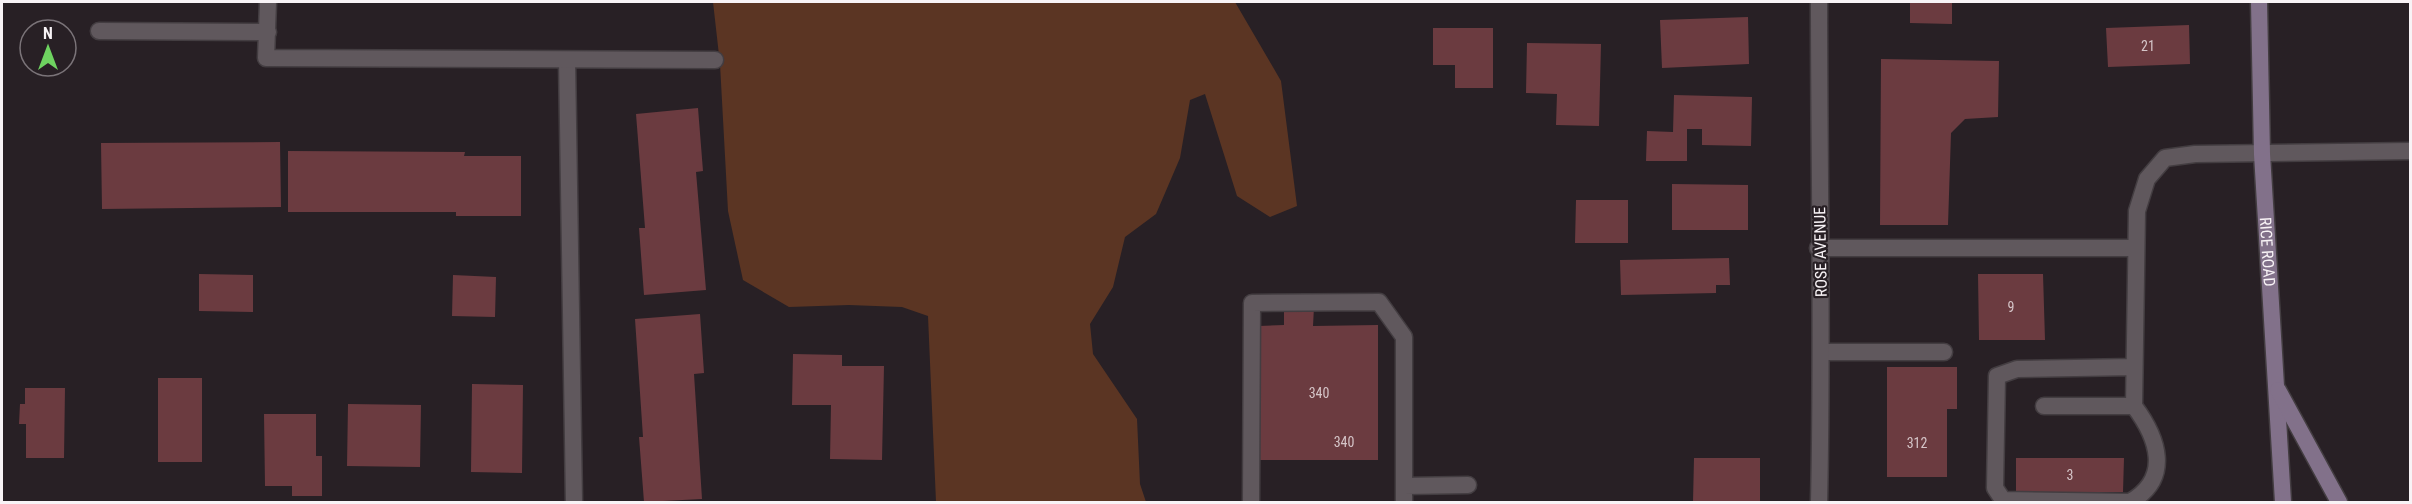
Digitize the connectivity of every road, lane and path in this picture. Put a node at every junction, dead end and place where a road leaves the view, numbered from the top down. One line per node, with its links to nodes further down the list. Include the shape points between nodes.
1 (268, 2): 5 (street)
2 (1819, 2): 10 (street, ROSE AVENUE)
3 (2259, 2): 9 (main road, RICE ROAD)
4 (99, 31): 5 (street)
5 (268, 32): 6 (street, via 266,58)
6 (567, 60): 7 (street); 20 (street)
7 (715, 60)
8 (2410, 151): 9 (street)
9 (2262, 154): 11 (street, via 2165,158 2147,179 2137,211); 15 (main road, RICE ROAD)
10 (1818, 248): 11 (street); 12 (street, ROSE AVENUE)
11 (2135, 248): 14 (street)
12 (1822, 352): 13 (street); 22 (street, ROSE AVENUE)
13 (1944, 352)
14 (2133, 367): 17 (street); 17 (street, via 2017,369 1997,376 1995,488 2003,500 2130,502 2145,493 2156,470 2156,441)
15 (2276, 388): 23 (main road, RICE ROAD); 24 (main road)
16 (2044, 406): 17 (street)
17 (2134, 406)
18 (1468, 485): 19 (street)
19 (1404, 494): 21 (street, via 1404,337 1379,302 1252,303)
20 (574, 502)
21 (1251, 502)
22 (1818, 502)
23 (2283, 502)
24 (2339, 502)

